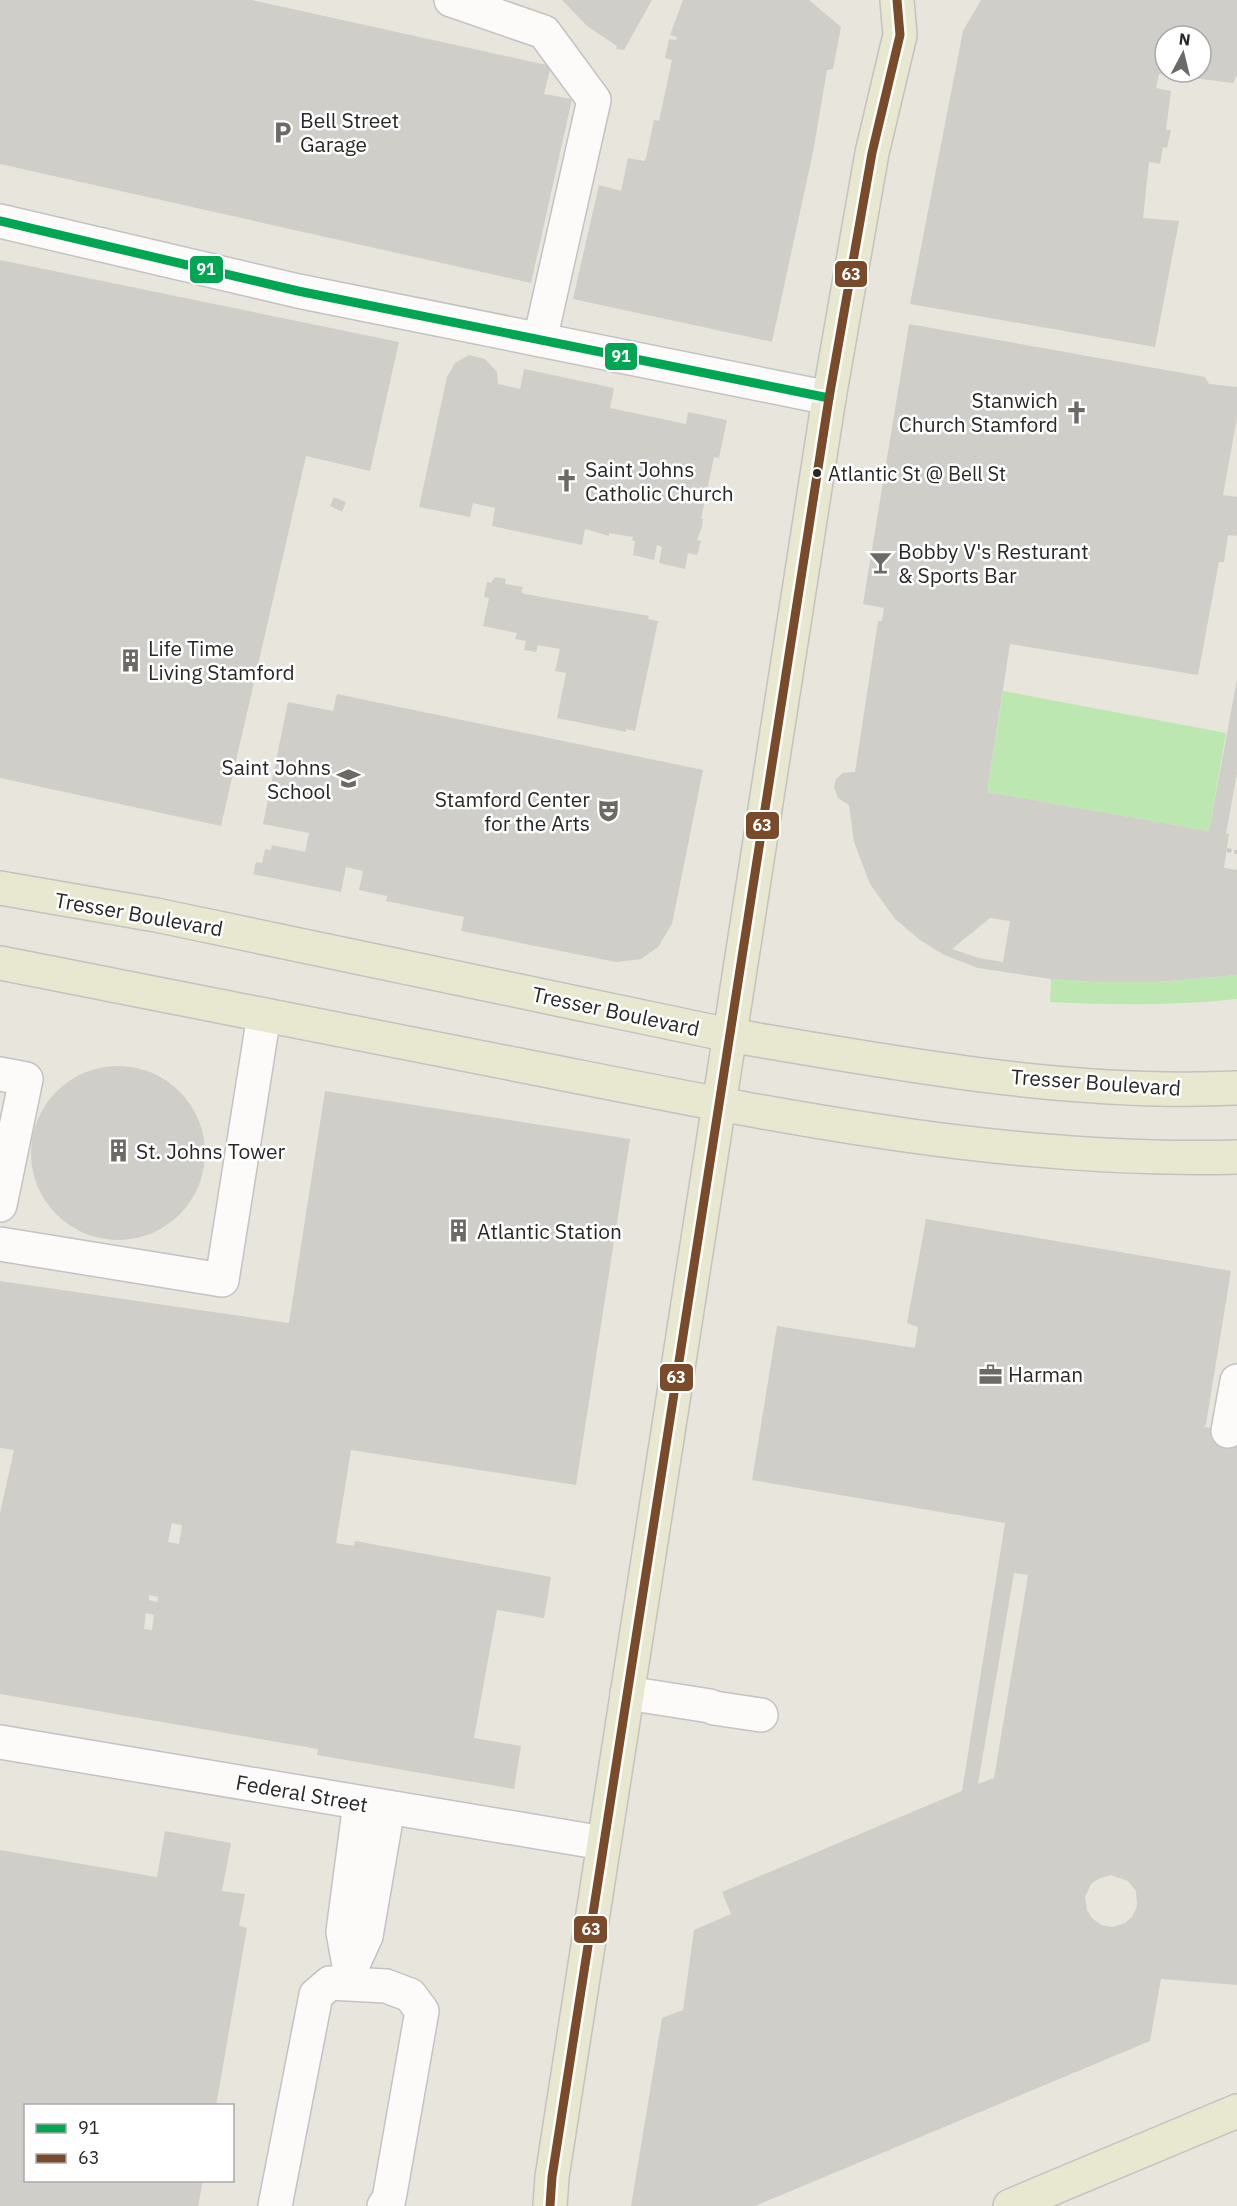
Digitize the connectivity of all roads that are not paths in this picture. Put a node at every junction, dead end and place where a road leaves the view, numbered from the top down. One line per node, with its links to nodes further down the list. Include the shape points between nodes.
1 (451, 0): 7 (street, via 544,32 594,100)
2 (875, 0): 5 (main road)
3 (897, 0): 5 (main road)
4 (922, 0): 5 (main road)
5 (900, 35): 8 (main road, via 872,153)
6 (0, 221): 7 (street, via 298,291)
7 (540, 340): 8 (street)
8 (829, 398): 12 (main road)
9 (0, 888): 12 (main road, Tresser Boulevard, via 156,915)
10 (0, 963): 11 (main road)
11 (264, 1015): 15 (main road); 18 (street, via 222,1280)
12 (729, 1035): 14 (main road, Tresser Boulevard, via 1051,1082 1134,1089); 15 (main road)
13 (0, 1074): 17 (street, via 26,1080)
14 (1237, 1088)
15 (718, 1104): 16 (main road, via 962,1144 1062,1154); 21 (main road)
16 (1237, 1157)
17 (2, 1185)
18 (0, 1244)
19 (1237, 1381): 20 (street)
20 (1228, 1431)
21 (627, 1693): 22 (street); 25 (main road)
22 (761, 1715)
23 (0, 1742): 24 (street, Federal Street)
24 (374, 1805): 25 (street, Federal Street); 26 (street, via 366,1936)
25 (603, 1843): 30 (main road)
26 (349, 1976): 28 (street, via 330,1983 316,1995); 29 (street, via 410,1995 422,2011 389,2199)
27 (1237, 2111): 31 (main road)
28 (275, 2206)
29 (384, 2206)
30 (550, 2206)
31 (1010, 2206)

